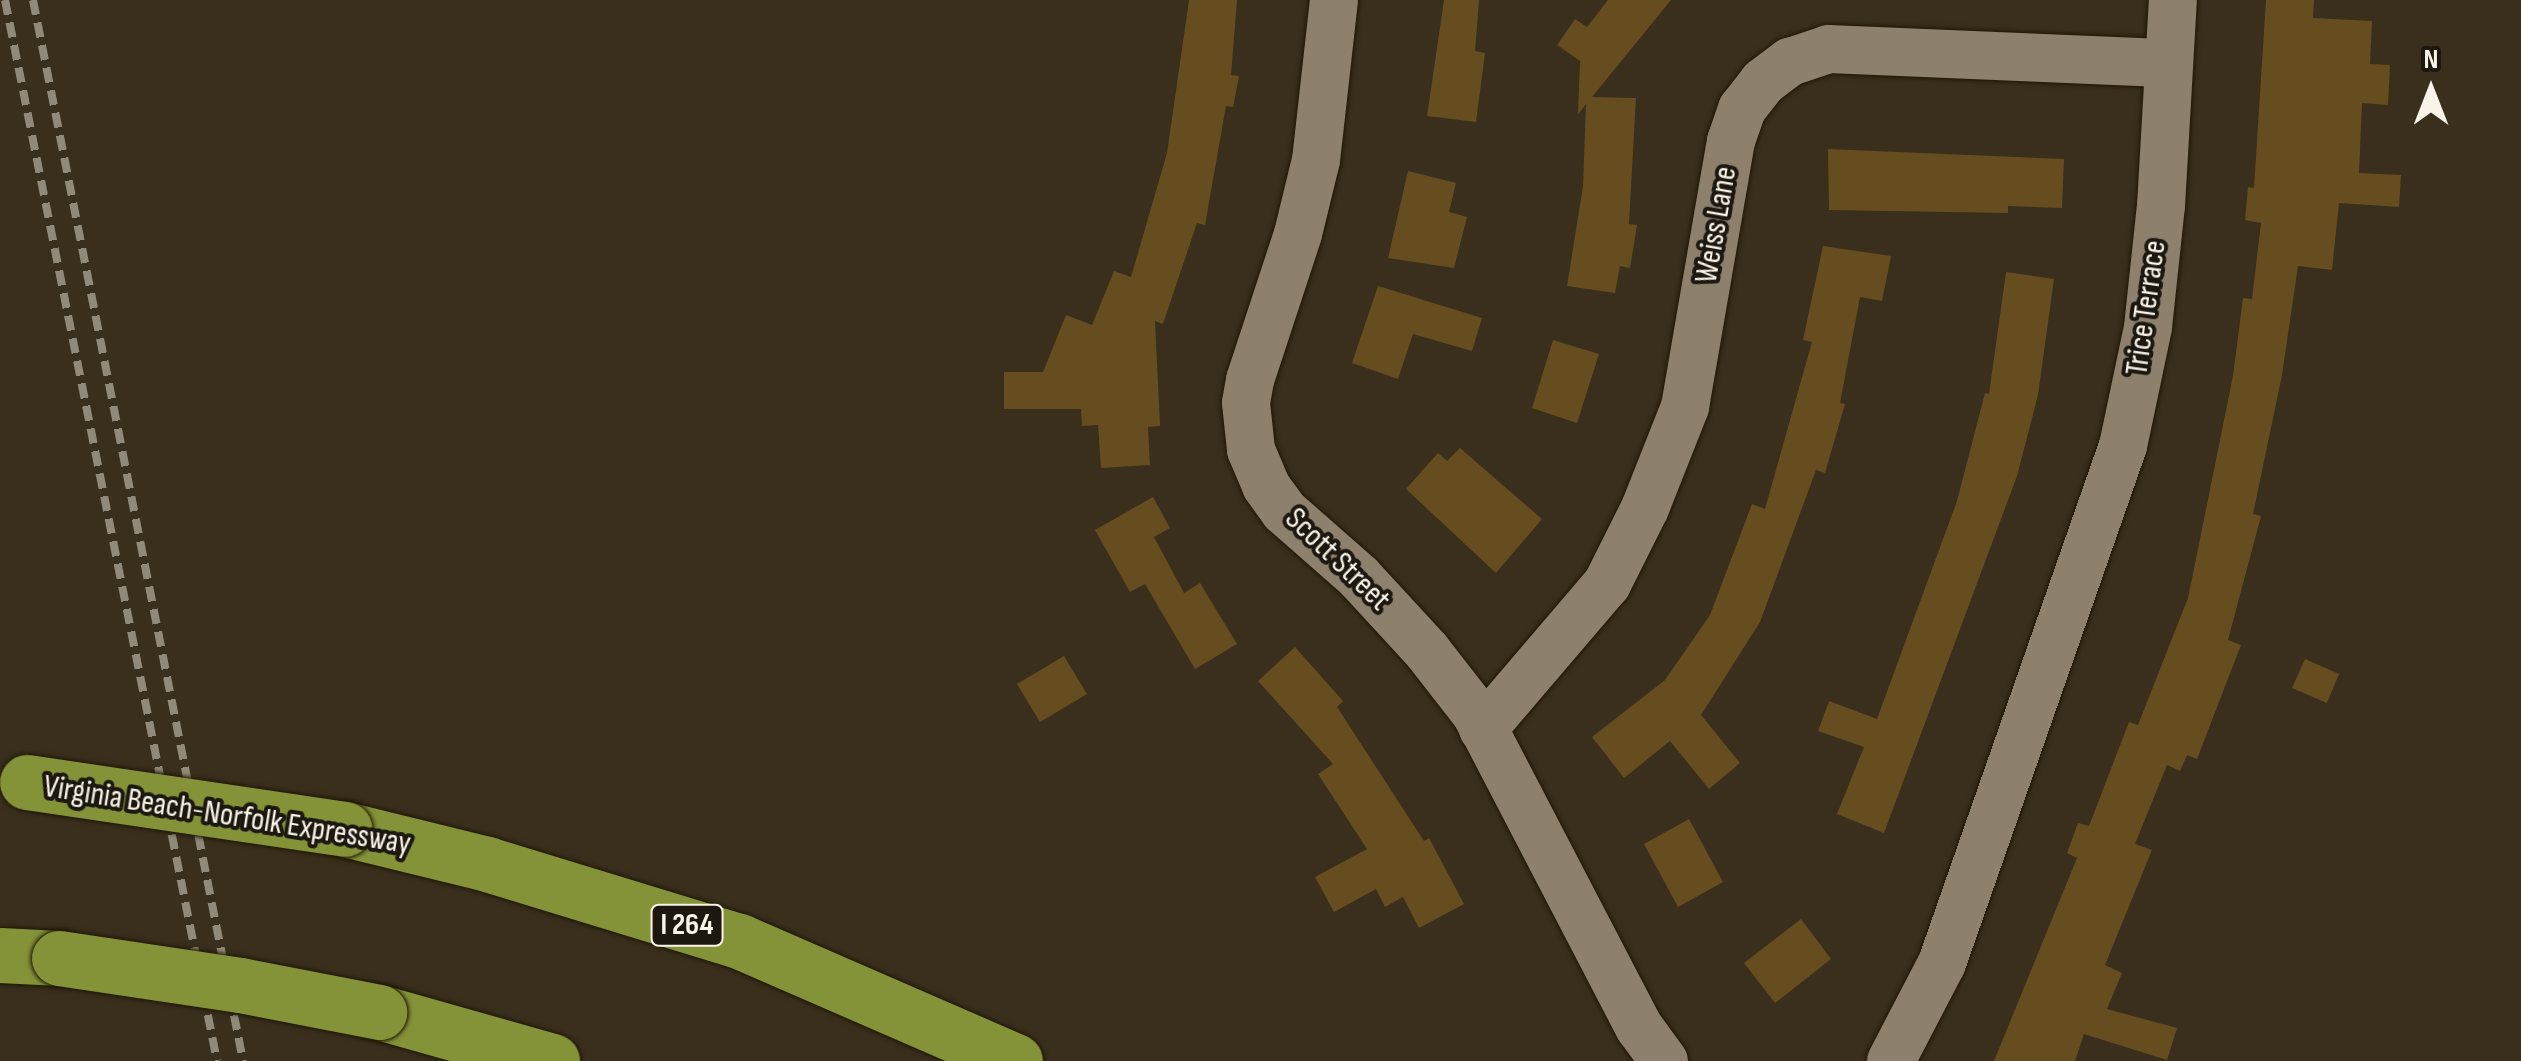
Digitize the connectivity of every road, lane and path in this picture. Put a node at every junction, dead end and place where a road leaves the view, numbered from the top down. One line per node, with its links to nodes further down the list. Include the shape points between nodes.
1 (1334, 0): 4 (street, Scott Street, via 1316,160 1250,380 1251,450 1284,511 1359,577 1427,651)
2 (2173, 0): 3 (street, Trice Terrace)
3 (2169, 63): 4 (street, Weiss Lane, via 1829,49 1790,62 1763,82 1742,109 1732,142 1686,407 1646,508 1606,584); 10 (street, Trice Terrace, via 2148,327 2124,446 1942,963)
4 (1483, 728): 9 (street, Scott Street, via 1639,1027)
5 (14, 782): 8 (highway, Virginia Beach-Norfolk Expressway / I 264, bridge, via 345,829 487,864 739,941)
6 (0, 954): 7 (highway, bridge, via 240,985 379,1012)
7 (552, 1061)
8 (1015, 1061)
9 (1664, 1061)
10 (1891, 1061)

